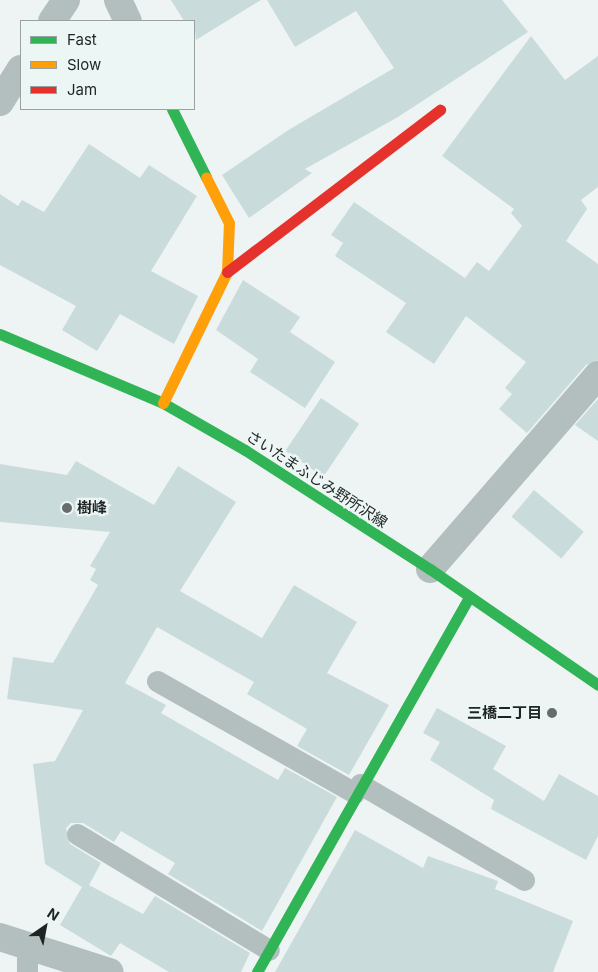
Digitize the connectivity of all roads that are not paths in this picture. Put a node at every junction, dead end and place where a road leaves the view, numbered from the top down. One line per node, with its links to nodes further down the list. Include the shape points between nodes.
1 (66, 0): 3 (street)
2 (118, 0): 4 (street)
3 (53, 20)
4 (128, 20)
5 (20, 71): 6 (street)
6 (0, 102)
7 (172, 110): 9 (street, via 229,223)
8 (440, 110): 9 (street)
9 (227, 272): 12 (street)
10 (0, 334): 12 (street, さいたまふじみ野所沢線)
11 (598, 375): 13 (street)
12 (163, 403): 13 (street, さいたまふじみ野所沢線, via 245,450)
13 (430, 569): 14 (street, さいたまふじみ野所沢線)
14 (469, 597): 16 (street, さいたまふじみ野所沢線); 17 (street)
15 (157, 681): 17 (lane)
16 (598, 685)
17 (357, 789): 19 (lane); 22 (street)
18 (78, 834): 22 (lane)
19 (524, 880)
20 (0, 937): 21 (street)
21 (27, 945): 23 (lane); 24 (street)
22 (269, 950): 25 (street)
23 (27, 972)
24 (110, 972)
25 (256, 972)

